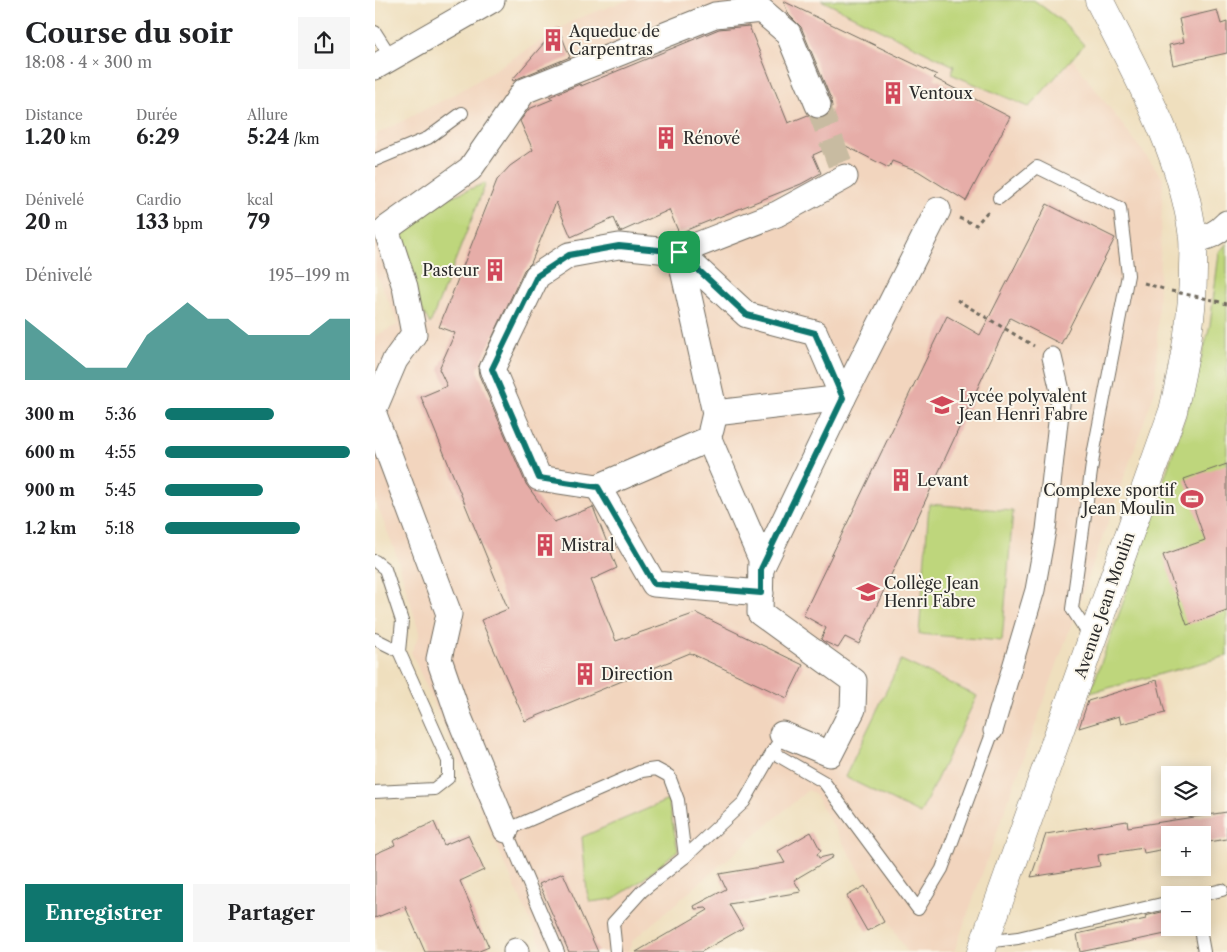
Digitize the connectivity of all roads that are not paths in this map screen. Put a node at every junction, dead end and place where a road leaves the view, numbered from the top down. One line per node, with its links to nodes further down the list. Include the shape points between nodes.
1 (492, 0): 4 (street)
2 (1100, 0): 12 (main road, Avenue Jean Moulin, via 1172,152 1186,198)
3 (375, 32): 4 (lane)
4 (383, 62)
5 (818, 105): 16 (street, via 788,33 761,10 715,15 524,91 470,170 386,229 405,287 414,334 395,360)
6 (462, 113): 7 (lane, via 428,138)
7 (375, 160)
8 (845, 177): 13 (street, via 777,214)
9 (999, 198): 24 (lane, via 1037,167 1119,208 1127,278 1095,450 1072,609)
10 (938, 210): 15 (street)
11 (1227, 223): 12 (street, via 1218,232)
12 (1193, 240): 24 (main road, Avenue Jean Moulin, via 1190,323 1173,411)
13 (679, 252): 15 (street, via 747,315 815,333); 17 (street); 20 (street, via 619,246 569,255 537,276 492,369 539,478)
14 (1052, 357): 26 (street, via 1061,395 1046,530 1035,590)
15 (843, 398): 17 (street); 22 (street)
16 (375, 407)
17 (715, 413): 19 (street)
18 (375, 417): 29 (street, via 449,614 439,659 459,717)
19 (709, 439): 20 (street); 22 (street, via 761,559)
20 (598, 487): 22 (street, via 654,584)
21 (375, 561): 25 (lane, via 385,570 402,621)
22 (761, 581): 27 (street, via 760,613 854,681 853,709 830,754)
23 (375, 639): 25 (lane)
24 (1092, 640): 35 (main road, Avenue Jean Moulin)
25 (399, 651): 28 (lane, via 448,761 448,778 434,789)
26 (993, 731): 27 (lane, via 942,869 918,909 824,782)
27 (777, 743): 30 (lane, via 744,802)
28 (375, 792)
29 (506, 830): 30 (lane, via 642,771 656,769 669,776 678,800); 36 (lane)
30 (685, 857): 37 (lane, via 642,891 613,923)
31 (1223, 890): 32 (lane)
32 (1211, 893)
33 (1161, 904): 35 (lane)
34 (1201, 936): 38 (lane)
35 (983, 947)
36 (558, 952)
37 (616, 952)
38 (1204, 952)

